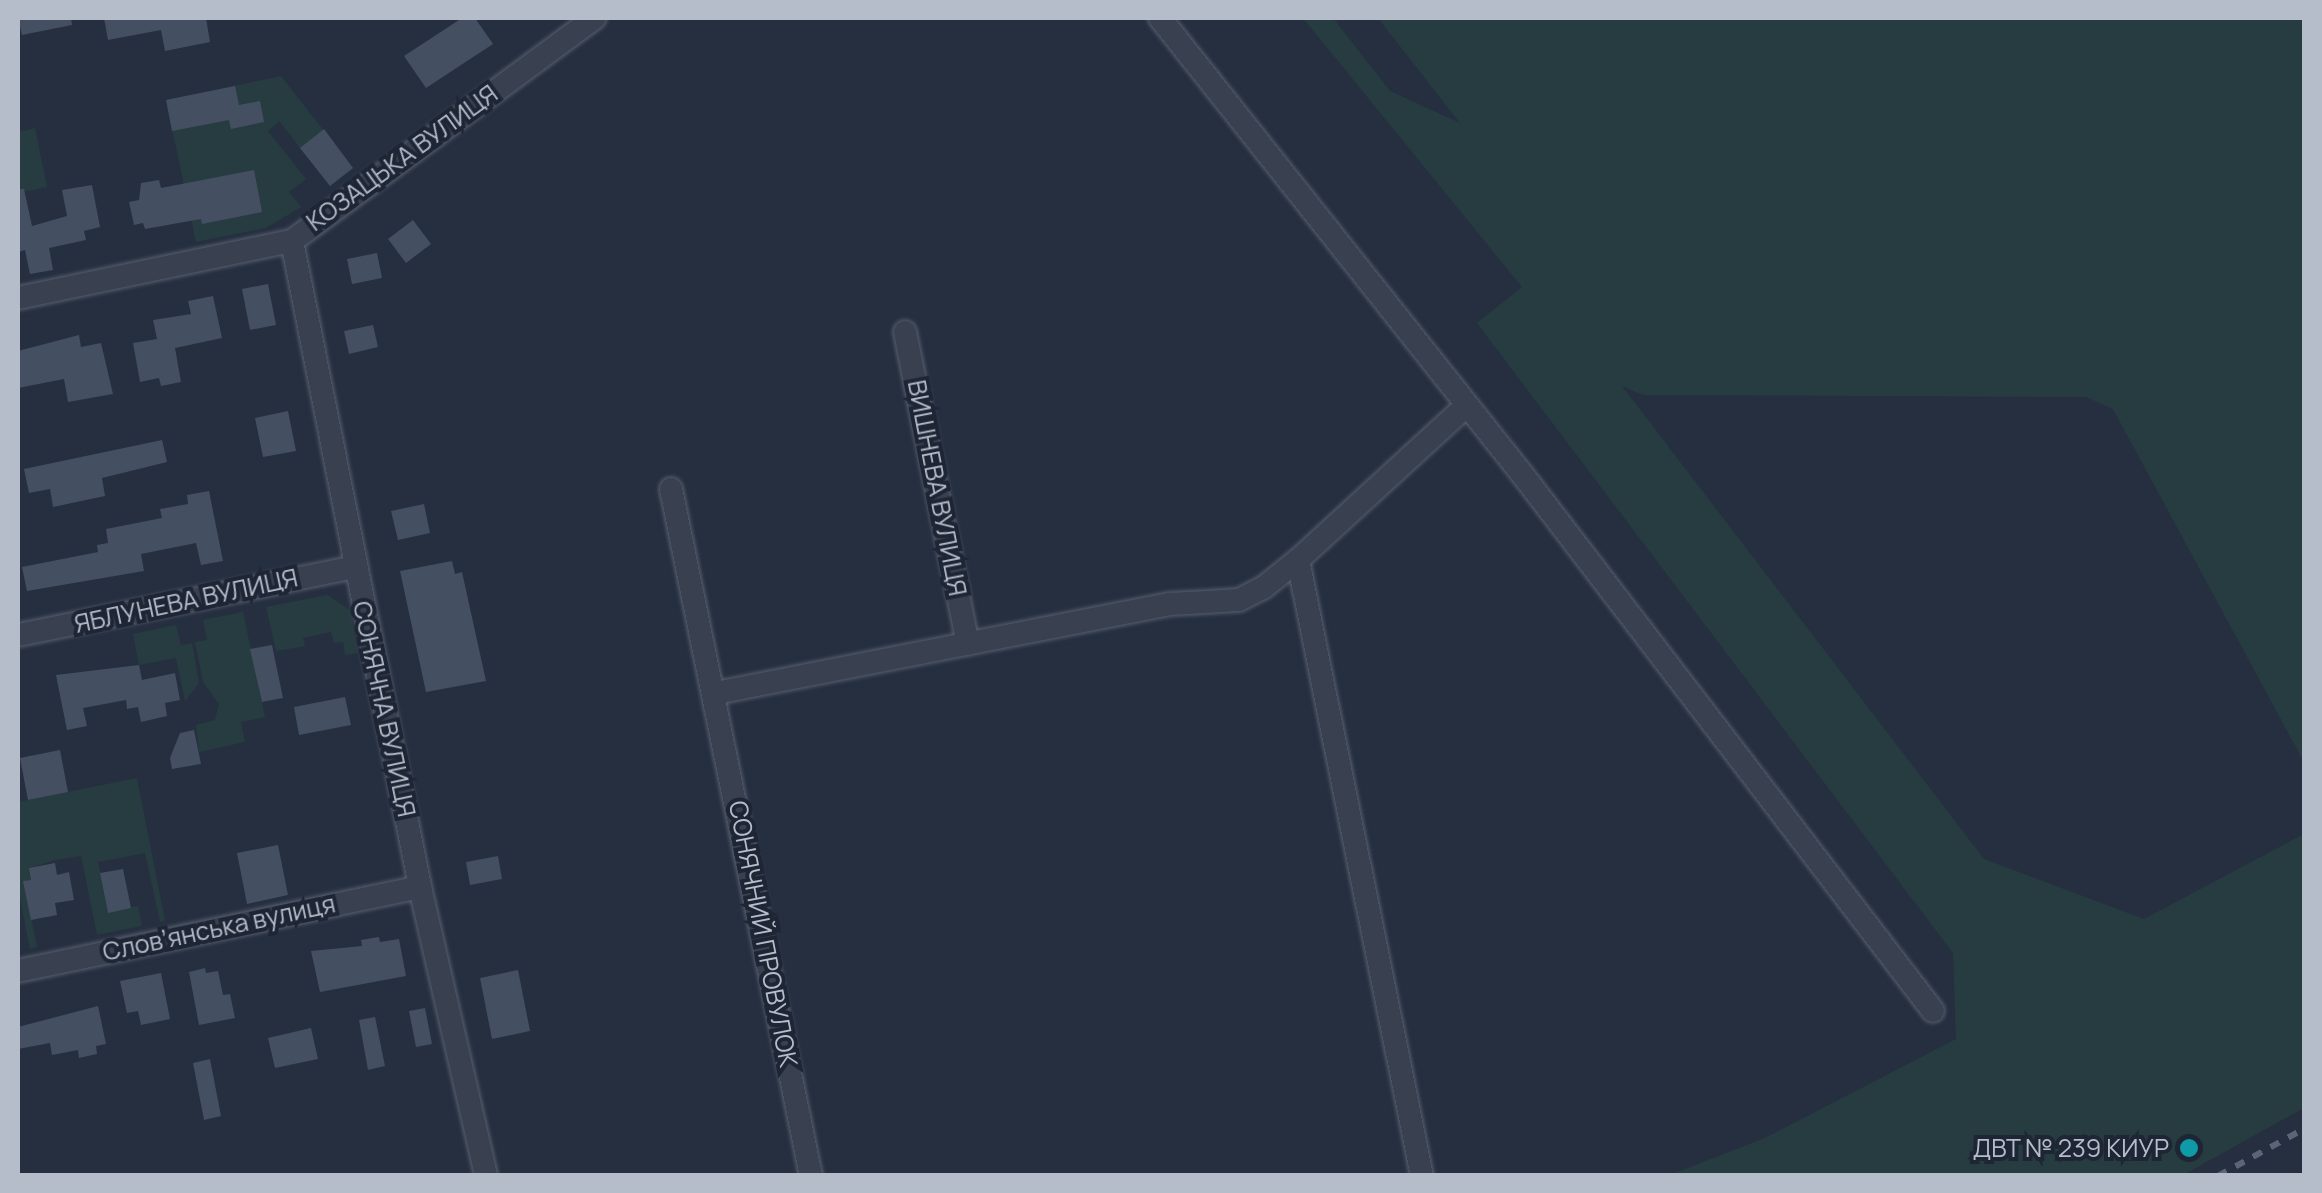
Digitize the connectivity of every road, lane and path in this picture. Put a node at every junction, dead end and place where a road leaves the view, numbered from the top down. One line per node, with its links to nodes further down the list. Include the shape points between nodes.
1 (595, 18): 3 (street, КОЗАЦЬКА ВУЛИЦЯ)
2 (1160, 18): 6 (street)
3 (292, 241): 4 (street, КОЗАЦЬКА ВУЛИЦЯ); 9 (street, СОНЯЧНА ВУЛИЦЯ)
4 (18, 298)
5 (905, 332): 11 (street, ВИШНЕВА ВУЛИЦЯ)
6 (1466, 406): 8 (street); 15 (street)
7 (672, 489): 12 (street, СОНЯЧНИЙ ПРОВУЛОК)
8 (1298, 560): 11 (street, via 1238,600 1170,604); 18 (street)
9 (354, 566): 10 (street, ЯБЛУНЕВА ВУЛИЦЯ); 13 (street, СОНЯЧНА ВУЛИЦЯ)
10 (18, 635)
11 (968, 644): 12 (street)
12 (716, 693): 17 (street, СОНЯЧНИЙ ПРОВУЛОК)
13 (420, 887): 14 (street, Словʼянська вулиця); 16 (street, СОНЯЧНА ВУЛИЦЯ)
14 (18, 971)
15 (1932, 1011)
16 (486, 1176)
17 (811, 1176)
18 (1422, 1176)

